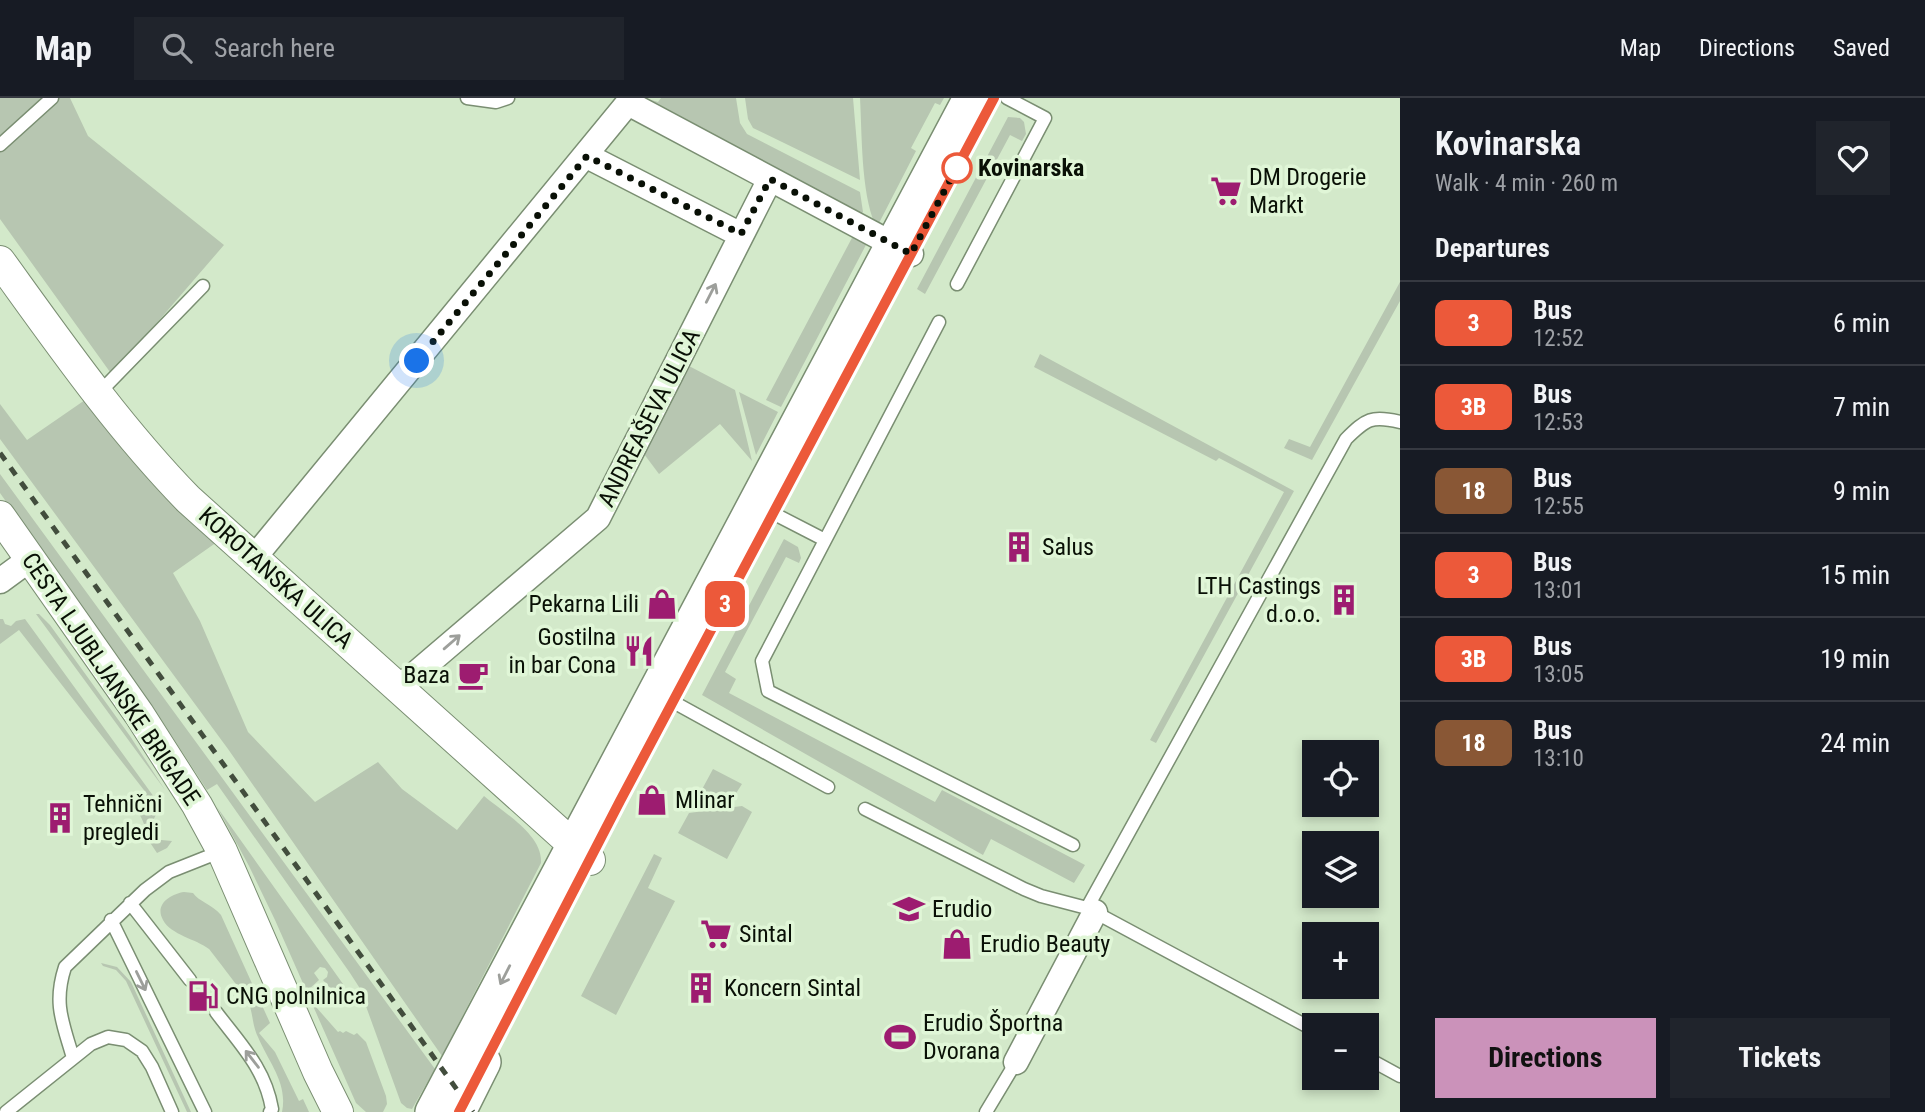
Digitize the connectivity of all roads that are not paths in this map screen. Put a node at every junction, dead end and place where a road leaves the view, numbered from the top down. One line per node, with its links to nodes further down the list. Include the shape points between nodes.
1 (52, 98): 8 (lane)
2 (467, 98): 3 (lane, via 496,102)
3 (508, 98)
4 (970, 98): 12 (main road)
5 (994, 98): 12 (main road)
6 (1007, 98): 14 (lane, via 1045,118)
7 (623, 101): 9 (street); 10 (street)
8 (0, 145)
9 (587, 156): 11 (street); 23 (street)
10 (770, 179): 11 (street, ANDREAŠEVA ULICA); 12 (street)
11 (741, 234): 25 (street, ANDREAŠEVA ULICA, one-way to 11, via 598,518)
12 (901, 249): 19 (main road)
13 (0, 261): 17 (street, KOROTANSKA ULICA)
14 (957, 284)
15 (203, 286): 17 (lane)
16 (939, 321): 21 (lane)
17 (97, 395): 23 (street, KOROTANSKA ULICA, via 163,474)
18 (1400, 422): 34 (lane, via 1380,417 1360,424 1346,439)
19 (764, 509): 21 (lane); 26 (main road)
20 (0, 516): 22 (street, CESTA LJUBLJANSKE BRIGADE)
21 (825, 540): 29 (lane, via 762,661 768,691)
22 (30, 559): 24 (street); 30 (street, CESTA LJUBLJANSKE BRIGADE, via 139,715)
23 (253, 559): 25 (street, KOROTANSKA ULICA)
24 (0, 581)
25 (400, 687): 31 (street, KOROTANSKA ULICA)
26 (664, 697): 27 (lane); 31 (main road)
27 (828, 788)
28 (865, 809): 34 (lane, via 1024,889)
29 (1073, 845)
30 (222, 851): 33 (lane, via 169,872); 47 (street, CESTA LJUBLJANSKE BRIGADE)
31 (582, 852): 32 (main road)
32 (558, 898): 48 (main road, one-way to 48); 49 (main road)
33 (130, 903): 35 (lane); 36 (lane)
34 (1091, 910): 38 (lane); 40 (street)
35 (111, 920): 39 (lane, via 70,960 60,981 58,1007); 45 (lane, one-way to 45)
36 (190, 980)
37 (216, 1013): 46 (lane, one-way to 37, via 269,1090 259,1068)
38 (1302, 1024)
39 (73, 1058): 43 (lane); 44 (lane, via 99,1039 127,1040 148,1060)
40 (1016, 1062): 50 (lane)
41 (1379, 1065): 42 (lane)
42 (1400, 1076)
43 (6, 1112)
44 (172, 1112)
45 (205, 1112)
46 (270, 1112)
47 (338, 1112)
48 (432, 1112)
49 (459, 1112)
50 (986, 1112)

